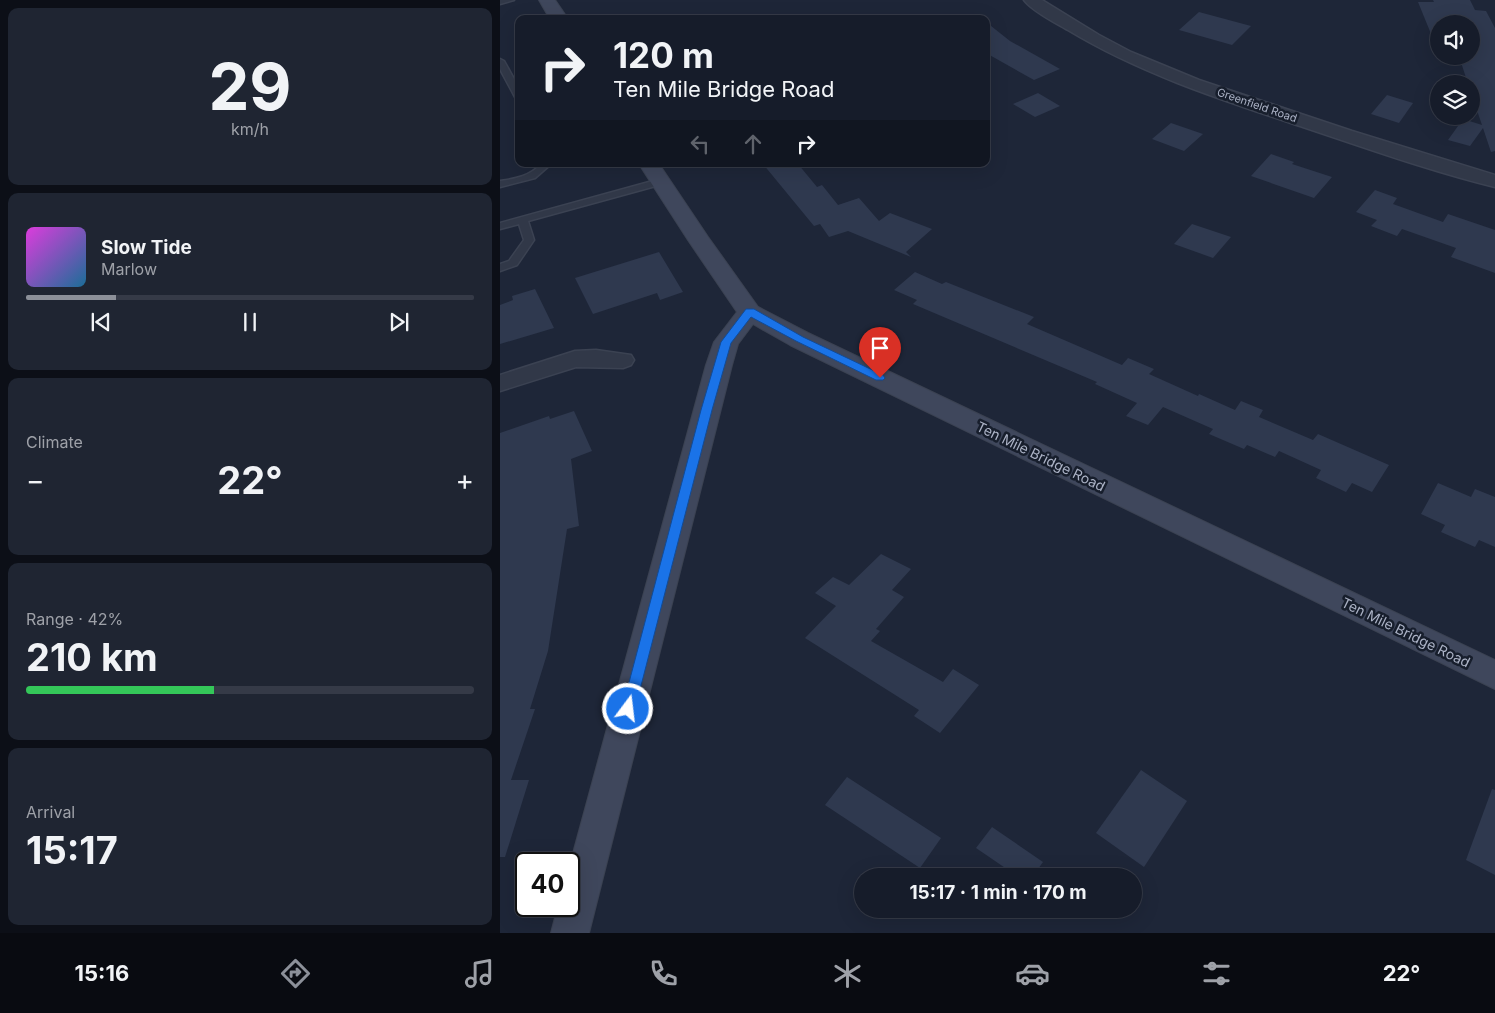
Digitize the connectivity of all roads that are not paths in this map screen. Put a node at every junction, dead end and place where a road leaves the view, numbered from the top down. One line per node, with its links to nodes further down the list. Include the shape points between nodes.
1 (510, 0): 4 (lane)
2 (547, 0): 5 (street)
3 (1032, 0): 10 (street, Greenfield Road, via 1081,32 1132,58 1228,96)
4 (500, 2)
5 (556, 15)
6 (500, 61): 7 (lane)
7 (515, 89)
8 (543, 167): 11 (lane, via 534,176)
9 (654, 173): 12 (lane); 15 (street, Ten Mile Bridge Road)
10 (1495, 181)
11 (500, 184)
12 (523, 220): 13 (lane); 14 (lane, via 529,240 513,263)
13 (500, 226)
14 (500, 268)
15 (750, 312): 18 (street, Ten Mile Bridge Road, via 799,339); 19 (street, via 726,342 719,365)
16 (623, 360): 17 (street, via 575,359)
17 (500, 383)
18 (1495, 675)
19 (570, 933)

